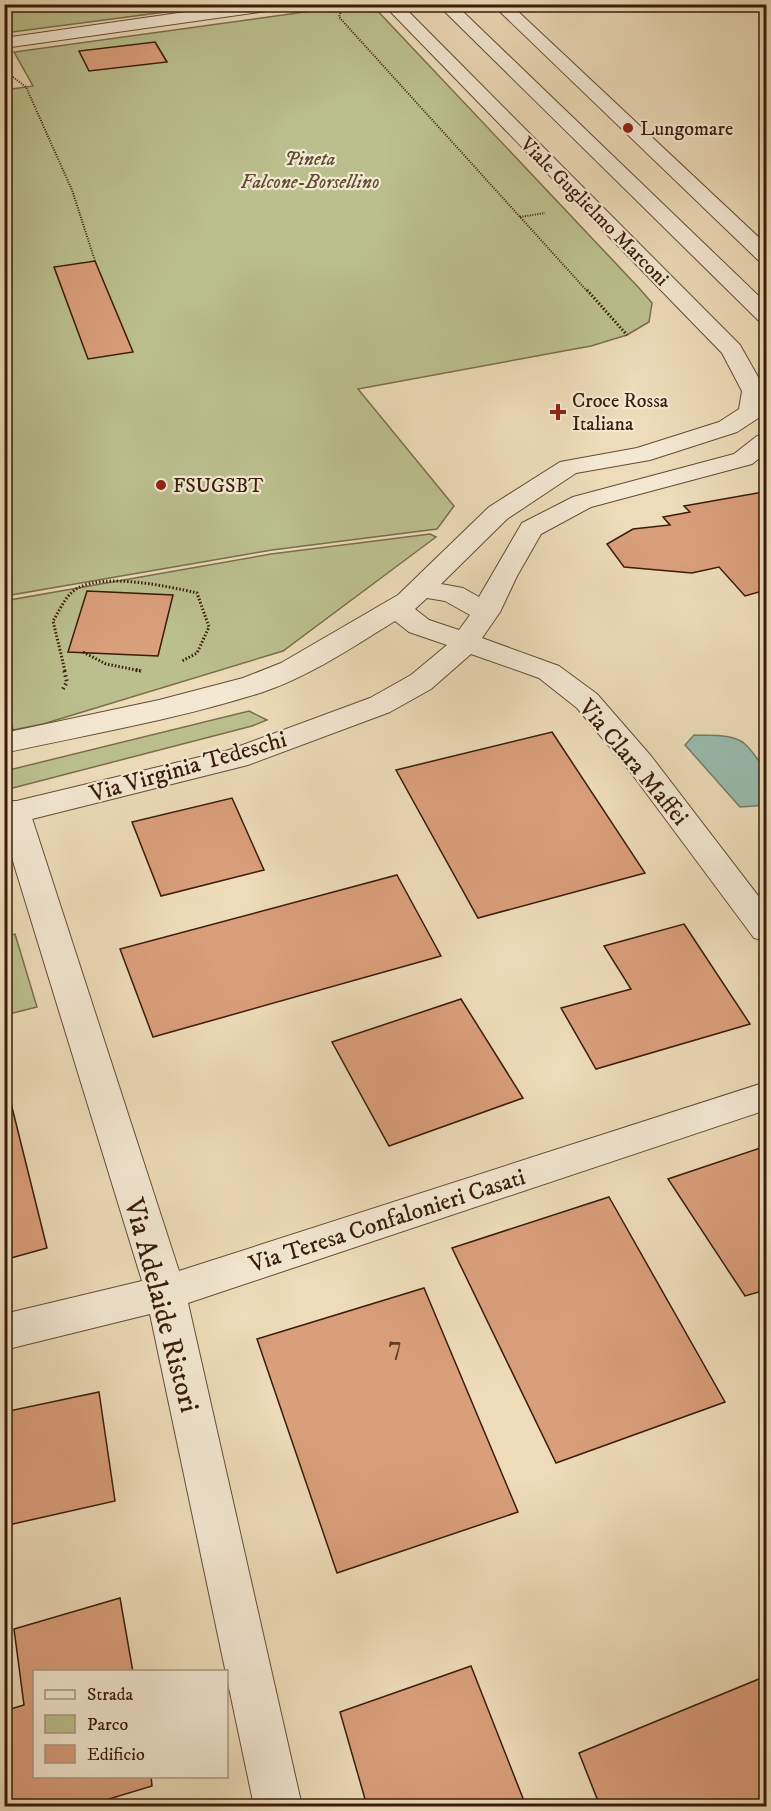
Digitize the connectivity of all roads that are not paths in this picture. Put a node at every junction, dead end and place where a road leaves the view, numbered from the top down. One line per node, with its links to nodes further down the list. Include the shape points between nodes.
1 (281, 4): 5 (street)
2 (391, 4): 9 (street, Viale Guglielmo Marconi, via 732,350 754,391 751,411 728,427 641,455 569,467 498,513)
3 (445, 4): 7 (street, Viale Guglielmo Marconi)
4 (500, 4): 6 (street)
5 (4, 43)
6 (766, 255)
7 (764, 317)
8 (766, 441): 11 (street, Via Virginia Tedeschi, via 743,459 582,502 531,529)
9 (423, 589): 10 (street); 11 (street, via 453,594)
10 (397, 608): 12 (street, Via Clara Maffei, via 419,626); 13 (street, via 338,644 253,685 159,710)
11 (486, 612): 12 (street, Via Virginia Tedeschi)
12 (465, 641): 14 (street, Via Virginia Tedeschi, via 421,682 380,705 237,758); 15 (street, Via Clara Maffei, via 549,672 587,701 640,763)
13 (4, 743)
14 (9, 813): 17 (street, Via Adelaide Ristori)
15 (766, 929)
16 (766, 1096): 17 (street, Via Teresa Confalonieri Casati)
17 (166, 1293): 18 (street, Via Teresa Confalonieri Casati); 19 (street, Via Adelaide Ristori)
18 (4, 1332)
19 (278, 1806)

